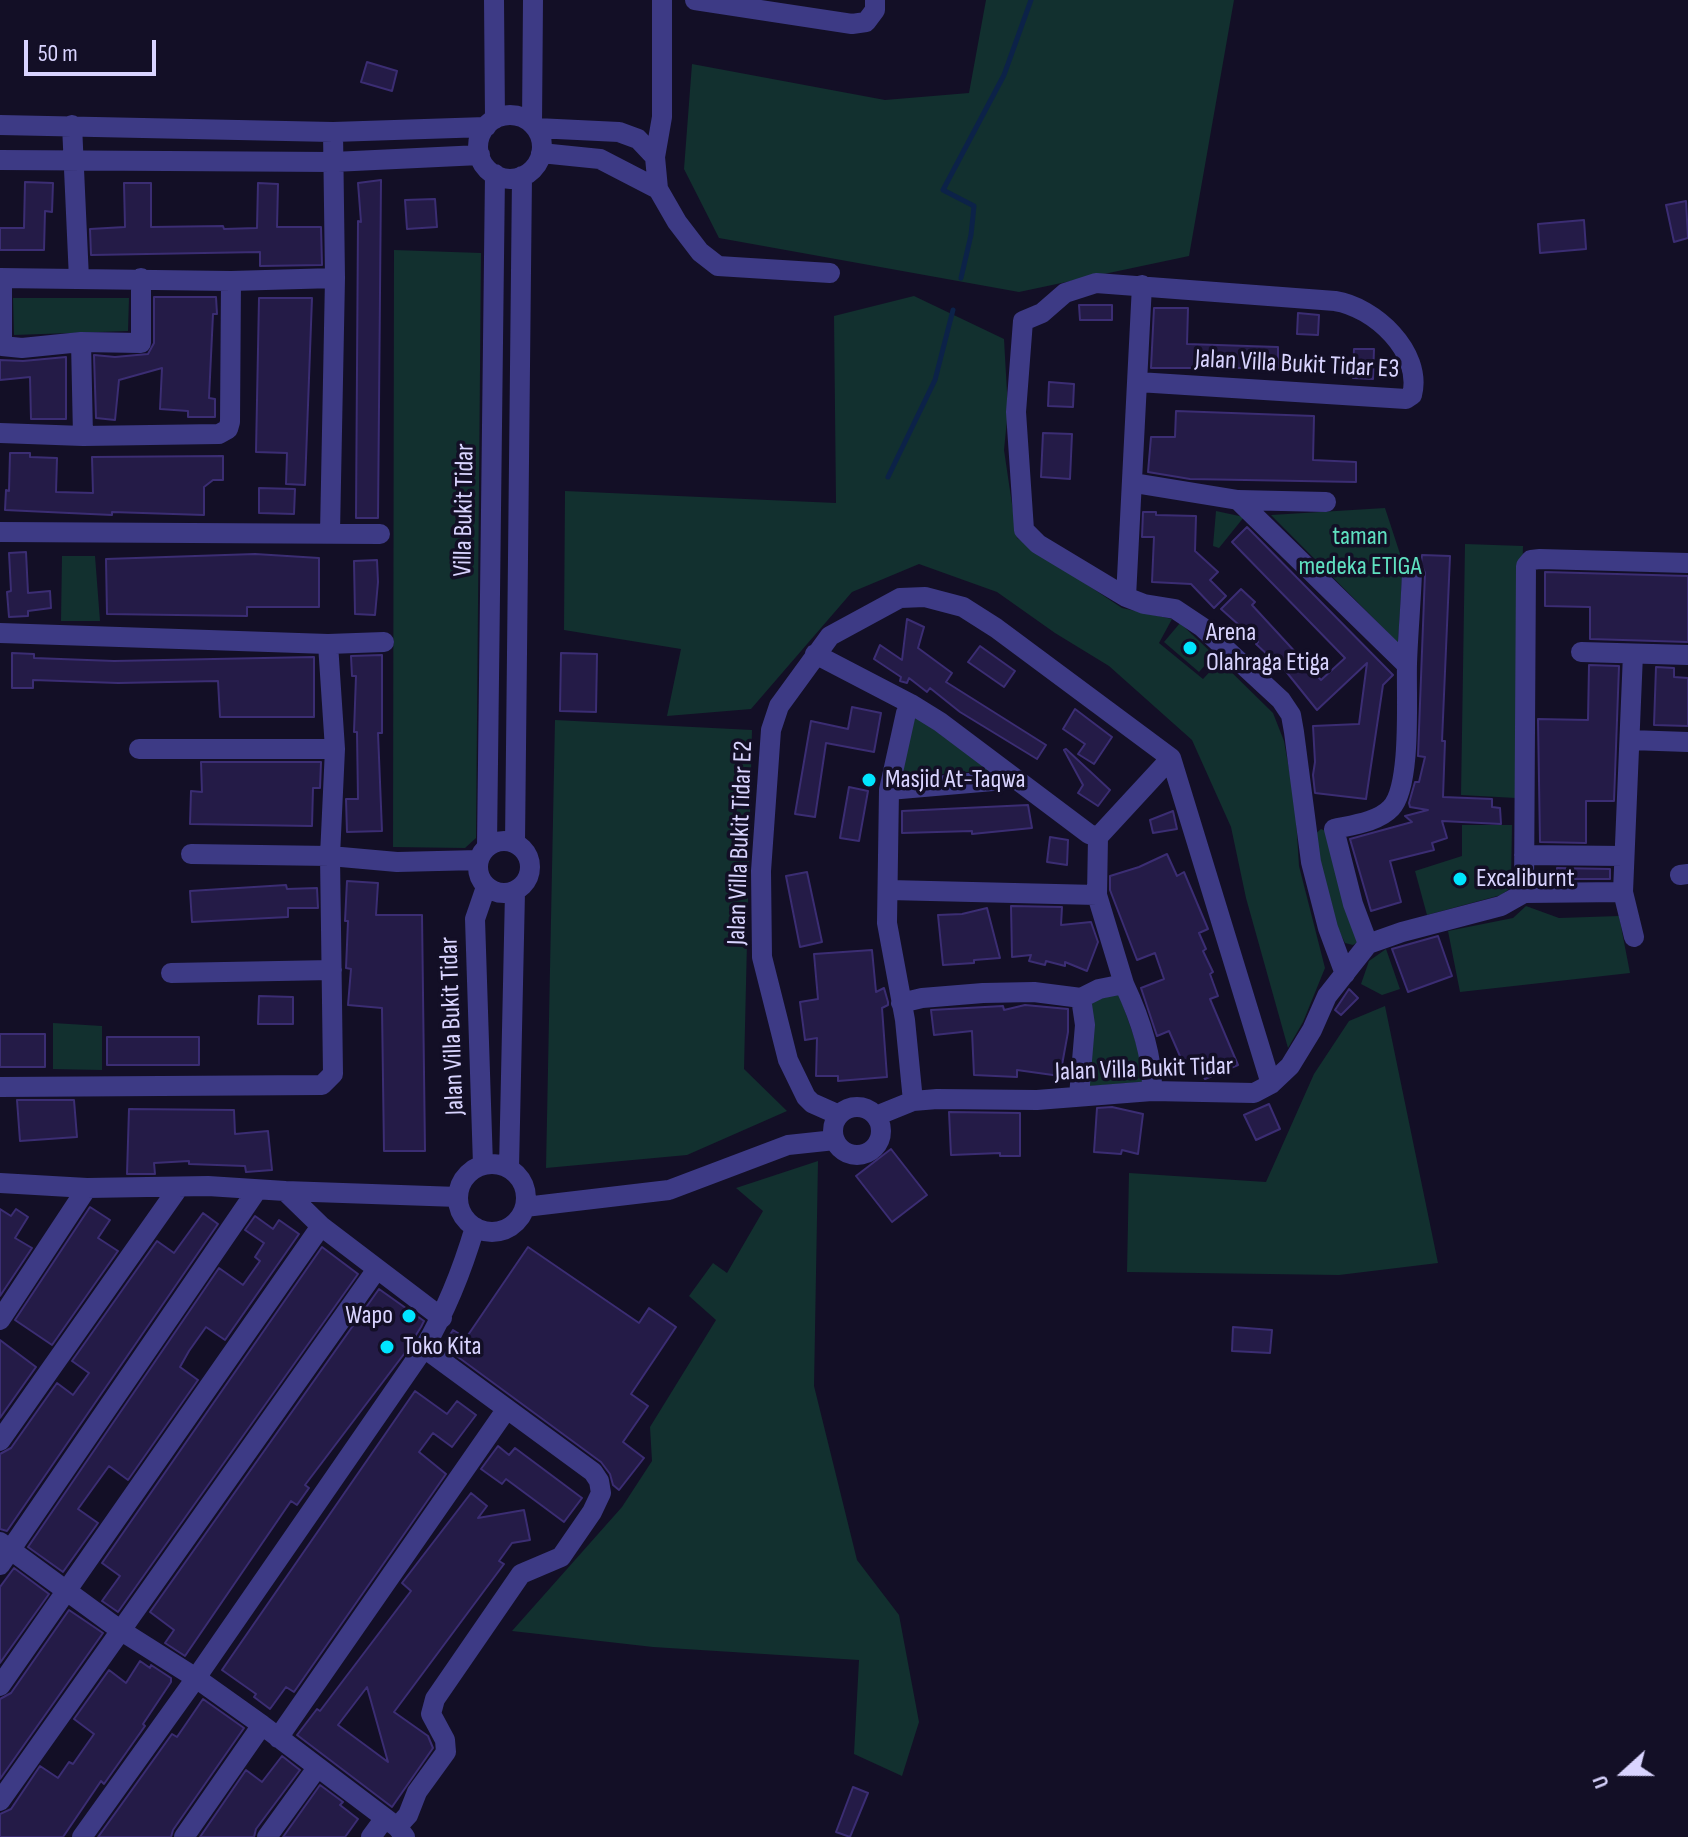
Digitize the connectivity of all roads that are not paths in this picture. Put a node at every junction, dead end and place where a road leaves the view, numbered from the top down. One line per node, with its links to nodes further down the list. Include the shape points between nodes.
1 (494, 0): 8 (street)
2 (533, 0): 11 (street)
3 (662, 0): 15 (street, via 662,117)
4 (695, 0): 6 (street)
5 (875, 0): 7 (street, via 866,22 852,24)
6 (738, 3): 7 (street)
7 (807, 8)
8 (491, 123): 11 (street, via 511,115); 12 (street); 14 (street, via 479,140)
9 (0, 125): 10 (street)
10 (72, 125): 12 (street); 17 (street)
11 (534, 126): 13 (street); 15 (street, via 619,132 638,139)
12 (333, 132): 18 (street)
13 (541, 153): 20 (street, via 535,167); 21 (street, via 600,159)
14 (480, 155): 18 (street); 19 (street)
15 (655, 157): 21 (street)
16 (0, 160): 17 (street)
17 (74, 160): 18 (street); 26 (street)
18 (333, 162): 25 (street)
19 (495, 174): 20 (street, via 507,179); 62 (street, Villa Bukit Tidar)
20 (522, 176): 61 (street, Villa Bukit Tidar)
21 (649, 185): 22 (street, via 700,252 718,266)
22 (830, 273)
23 (1, 278): 26 (street); 29 (street, via 2,346)
24 (141, 278): 26 (street); 27 (street); 29 (street, via 141,343)
25 (335, 278): 27 (street); 37 (street)
26 (79, 279)
27 (231, 281): 32 (street, via 228,429 219,434)
28 (1142, 285): 30 (street); 30 (street, Jalan Villa Bukit Tidar E3, via 1350,303 1398,339 1415,386 1406,399); 41 (street, Jalan Villa Bukit Tidar E3, via 1096,283 1065,293 1023,321 1016,412 1024,530 1038,544)
29 (81, 342): 32 (street)
30 (1138, 382): 33 (street)
31 (0, 433): 32 (street)
32 (83, 436)
33 (1134, 483): 34 (street); 41 (street)
34 (1238, 500): 35 (street); 49 (street)
35 (1326, 502)
36 (0, 532): 37 (street)
37 (330, 533): 38 (street)
38 (380, 534)
39 (1688, 563): 64 (street, via 1540,559 1526,566)
40 (1412, 572): 49 (street)
41 (1126, 597): 58 (street, Jalan Villa Bukit Tidar E3, via 1175,609 1281,700 1291,715)
42 (0, 633): 44 (street)
43 (384, 642): 44 (street)
44 (328, 644): 54 (street)
45 (1581, 652): 47 (street)
46 (815, 654): 50 (street); 55 (street, Jalan Villa Bukit Tidar E2, via 830,636 900,598 925,597 963,607); 86 (street, Jalan Villa Bukit Tidar E2, via 779,706 771,730 761,871 762,957 788,1060 806,1097)
47 (1633, 654): 48 (street); 51 (street)
48 (1688, 655)
49 (1407, 665): 59 (street, via 1408,722 1397,800 1389,811 1370,820)
50 (911, 704): 56 (street); 57 (street)
51 (1630, 740): 52 (street); 66 (street)
52 (1688, 742)
53 (139, 749): 54 (street)
54 (335, 749): 65 (street)
55 (1171, 758): 60 (street); 81 (street)
56 (1016, 779): 57 (street); 60 (street)
57 (889, 790): 68 (street)
58 (1305, 818): 59 (street); 77 (street, Jalan Villa Bukit Tidar E3, via 1311,862)
59 (1334, 829): 74 (street)
60 (1098, 837): 72 (street)
61 (515, 843): 62 (street, via 500,841); 69 (street, via 528,855 530,872)
62 (483, 853): 65 (street, via 397,862); 67 (street, via 478,875)
63 (191, 854): 65 (street)
64 (1524, 855): 66 (street); 71 (street)
65 (330, 856): 75 (street)
66 (1624, 856): 70 (street)
67 (486, 887): 69 (street, via 500,894); 89 (street, Jalan Villa Bukit Tidar, via 475,919)
68 (889, 890): 72 (street); 80 (street, via 887,923)
69 (515, 892): 90 (street, Jalan Villa Bukit Tidar)
70 (1623, 892): 71 (street); 73 (street)
71 (1524, 893): 74 (street, via 1501,906)
72 (1097, 895): 78 (street)
73 (1634, 937)
74 (1368, 944): 77 (street, Jalan Villa Bukit Tidar)
75 (332, 970): 76 (street); 82 (street, via 333,1074 322,1085)
76 (171, 973)
77 (1345, 974): 81 (street, Jalan Villa Bukit Tidar, via 1327,996 1290,1066)
78 (1124, 984): 79 (street); 83 (street, via 1150,1058)
79 (1081, 998): 80 (street, via 983,993); 84 (street, via 1085,1025)
80 (901, 1003): 85 (street)
81 (1271, 1084): 83 (street, Jalan Villa Bukit Tidar, via 1254,1093)
82 (0, 1087)
83 (1152, 1091): 84 (street, Jalan Villa Bukit Tidar)
84 (1079, 1096): 85 (street, Jalan Villa Bukit Tidar)
85 (913, 1101): 87 (street, Jalan Villa Bukit Tidar)
86 (839, 1115): 87 (street, via 854,1107); 88 (street, via 833,1127)
87 (876, 1116): 88 (street, via 881,1130 877,1145 865,1154)
88 (838, 1149): 97 (street, via 796,1143 669,1190)
89 (483, 1165): 90 (street); 96 (street, via 464,1178)
90 (509, 1168): 97 (street, via 524,1187)
91 (0, 1183): 93 (street)
92 (179, 1187): 93 (street); 94 (street); 105 (street)
93 (87, 1188): 102 (street)
94 (257, 1190): 95 (street); 106 (street)
95 (285, 1191): 96 (street); 98 (street)
96 (458, 1197): 99 (street, via 462,1214)
97 (525, 1207): 99 (street, via 503,1230)
98 (321, 1226): 100 (street); 107 (street)
99 (475, 1227): 101 (street)
100 (377, 1269): 101 (street); 108 (street)
101 (442, 1318): 103 (street)
102 (0, 1320)
103 (424, 1348): 104 (street); 109 (street)
104 (506, 1410): 112 (street); 115 (street, via 593,1472 601,1493 561,1557 521,1574 435,1699 431,1714 446,1752)
105 (0, 1441)
106 (4, 1552): 107 (street)
107 (65, 1589): 108 (street); 110 (street)
108 (120, 1630): 109 (street); 114 (street)
109 (196, 1678): 111 (street); 116 (street)
110 (0, 1686)
111 (262, 1725): 112 (street); 117 (street)
112 (278, 1738): 113 (street)
113 (317, 1768): 115 (street); 118 (street)
114 (0, 1801)
115 (396, 1827): 119 (street)
116 (82, 1837)
117 (184, 1837)
118 (267, 1837)
119 (371, 1837)

